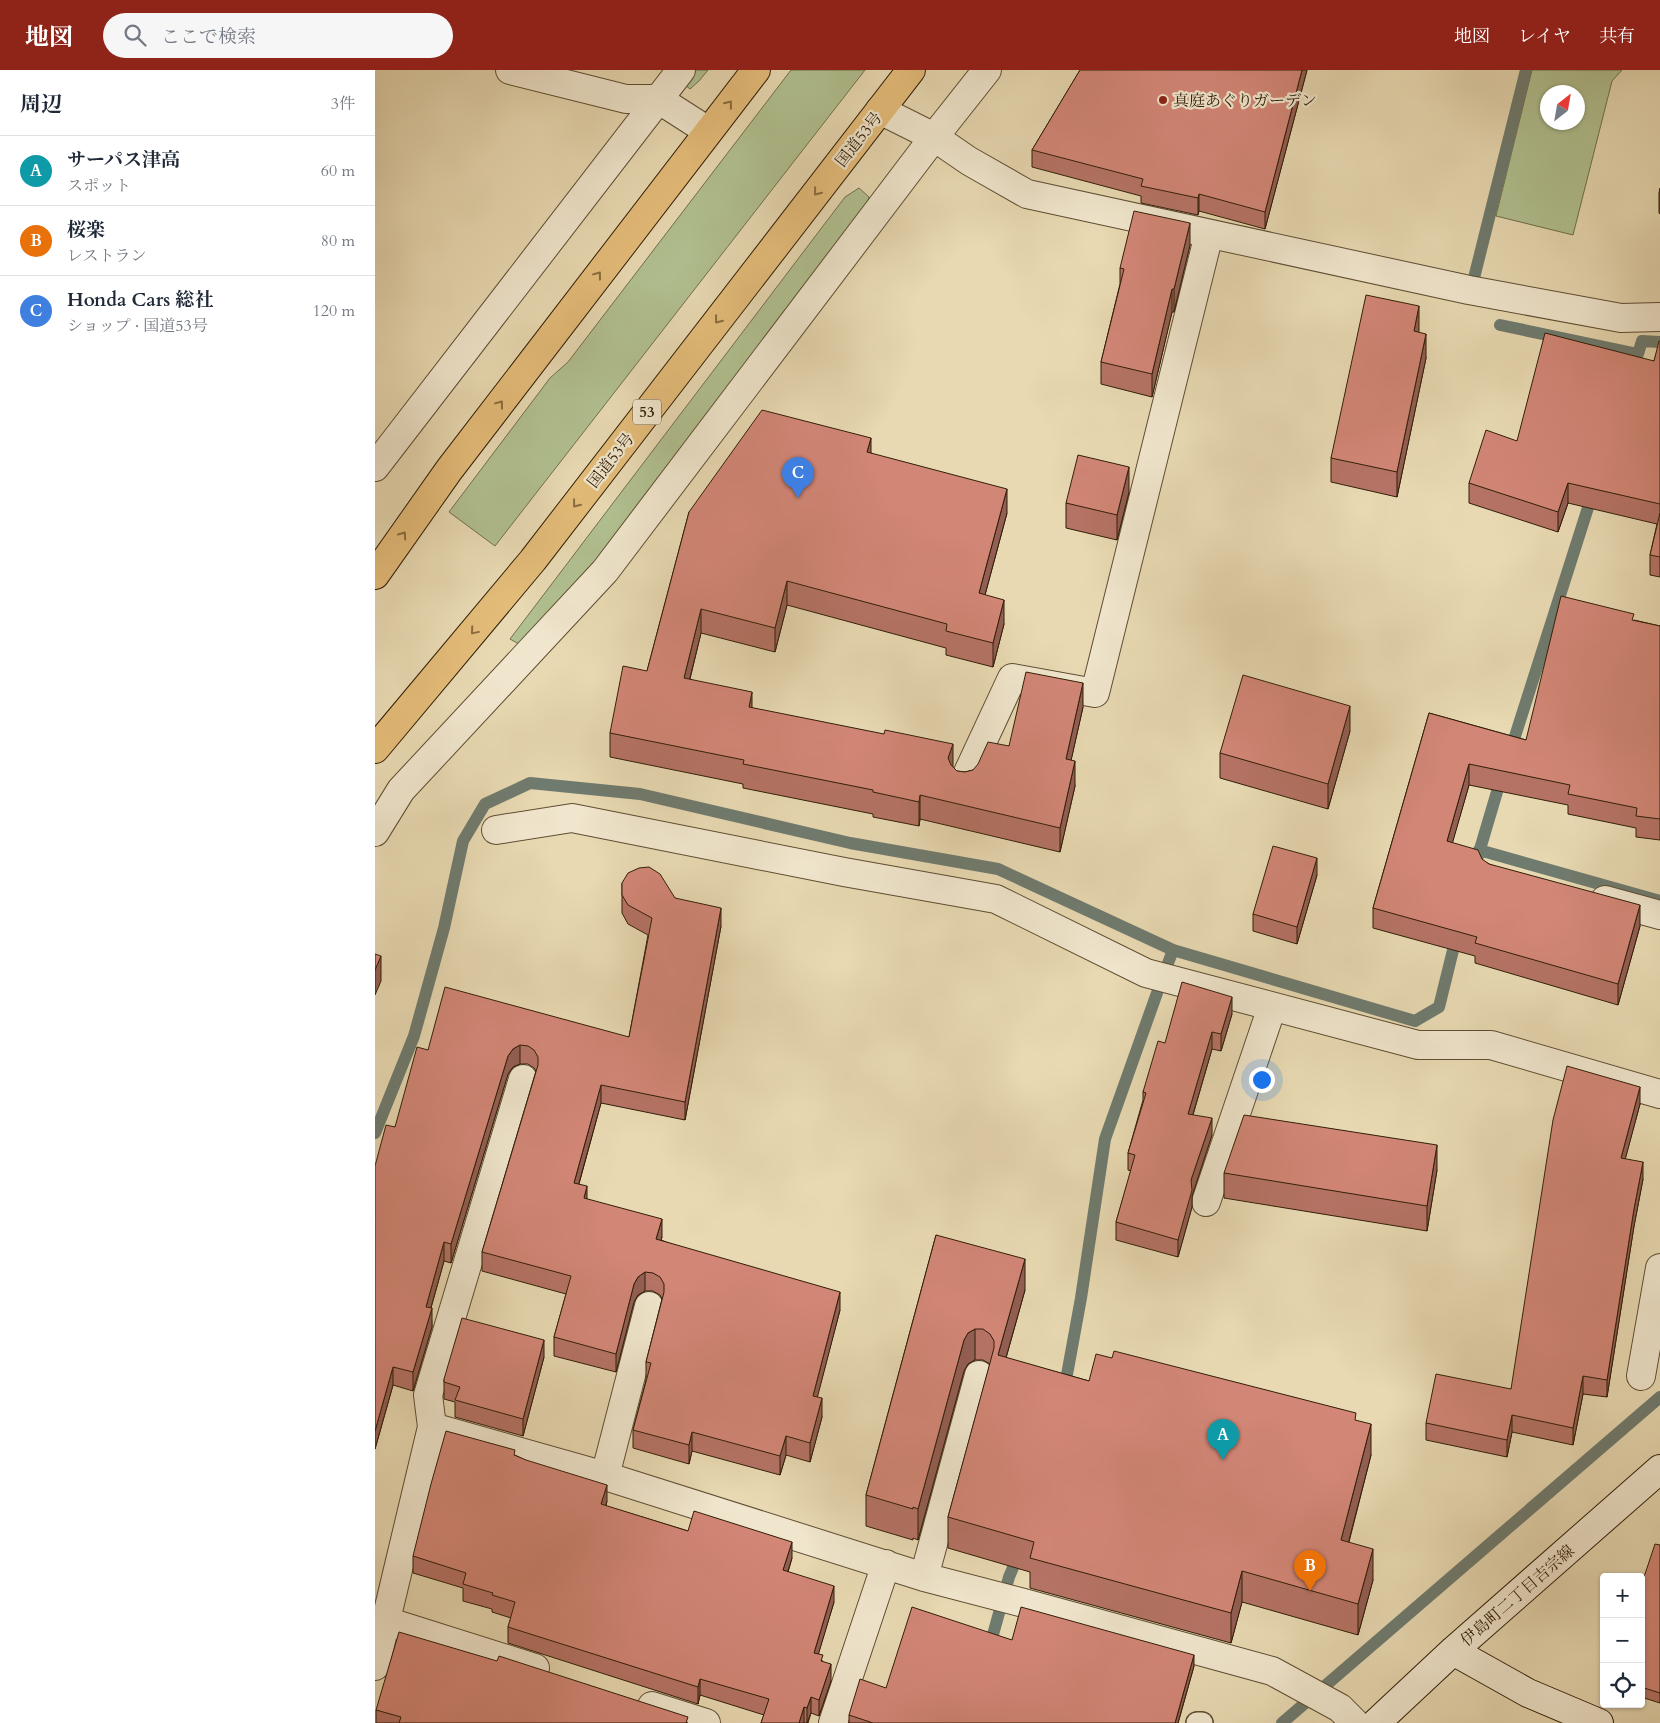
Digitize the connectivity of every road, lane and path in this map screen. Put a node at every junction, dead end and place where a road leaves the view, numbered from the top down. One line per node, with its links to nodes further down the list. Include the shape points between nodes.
1 (510, 70): 6 (street, via 626,99)
2 (681, 70): 6 (street)
3 (756, 70): 8 (highway, one-way to 3)
4 (911, 70): 7 (highway, 国道53号 / 53)
5 (987, 70): 9 (street)
6 (658, 99): 8 (street); 12 (street)
7 (881, 110): 9 (street); 14 (highway, 国道53号 / 53, one-way to 14, via 533,560)
8 (708, 131): 13 (highway, one-way to 8, via 449,470)
9 (934, 137): 10 (street, via 969,162 1027,194); 17 (street, via 605,571 401,790)
10 (1209, 234): 11 (street, via 1469,290 1621,318); 15 (street, via 1095,693 1013,678)
11 (1660, 317)
12 (375, 467)
13 (375, 574)
14 (375, 749)
15 (964, 781)
16 (496, 830): 20 (street, via 572,818 996,899 1146,973)
17 (375, 832)
18 (1586, 895): 19 (street)
19 (1660, 915)
20 (1272, 1007): 22 (street, via 1418,1045 1491,1045); 23 (street)
21 (523, 1079): 28 (street, via 428,1395)
22 (1660, 1094)
23 (1206, 1202)
24 (1660, 1268): 27 (street)
25 (649, 1306): 30 (street)
26 (979, 1375): 32 (street)
27 (1641, 1376)
28 (432, 1427): 30 (street); 33 (street)
29 (1660, 1468): 34 (street, 伊島町二丁目吉宗線)
30 (605, 1476): 31 (street)
31 (886, 1564): 32 (street); 39 (street)
32 (924, 1577): 42 (street, via 1272,1671 1340,1708)
33 (386, 1621): 35 (street); 36 (street)
34 (1453, 1651): 43 (street, 伊島町二丁目吉宗線); 44 (street, via 1528,1694)
35 (375, 1666)
36 (556, 1675)
37 (631, 1699): 38 (street)
38 (706, 1723)
39 (833, 1723)
40 (1197, 1723): 41 (lane)
41 (1203, 1723)
42 (1355, 1723)
43 (1376, 1723)
44 (1599, 1723)

